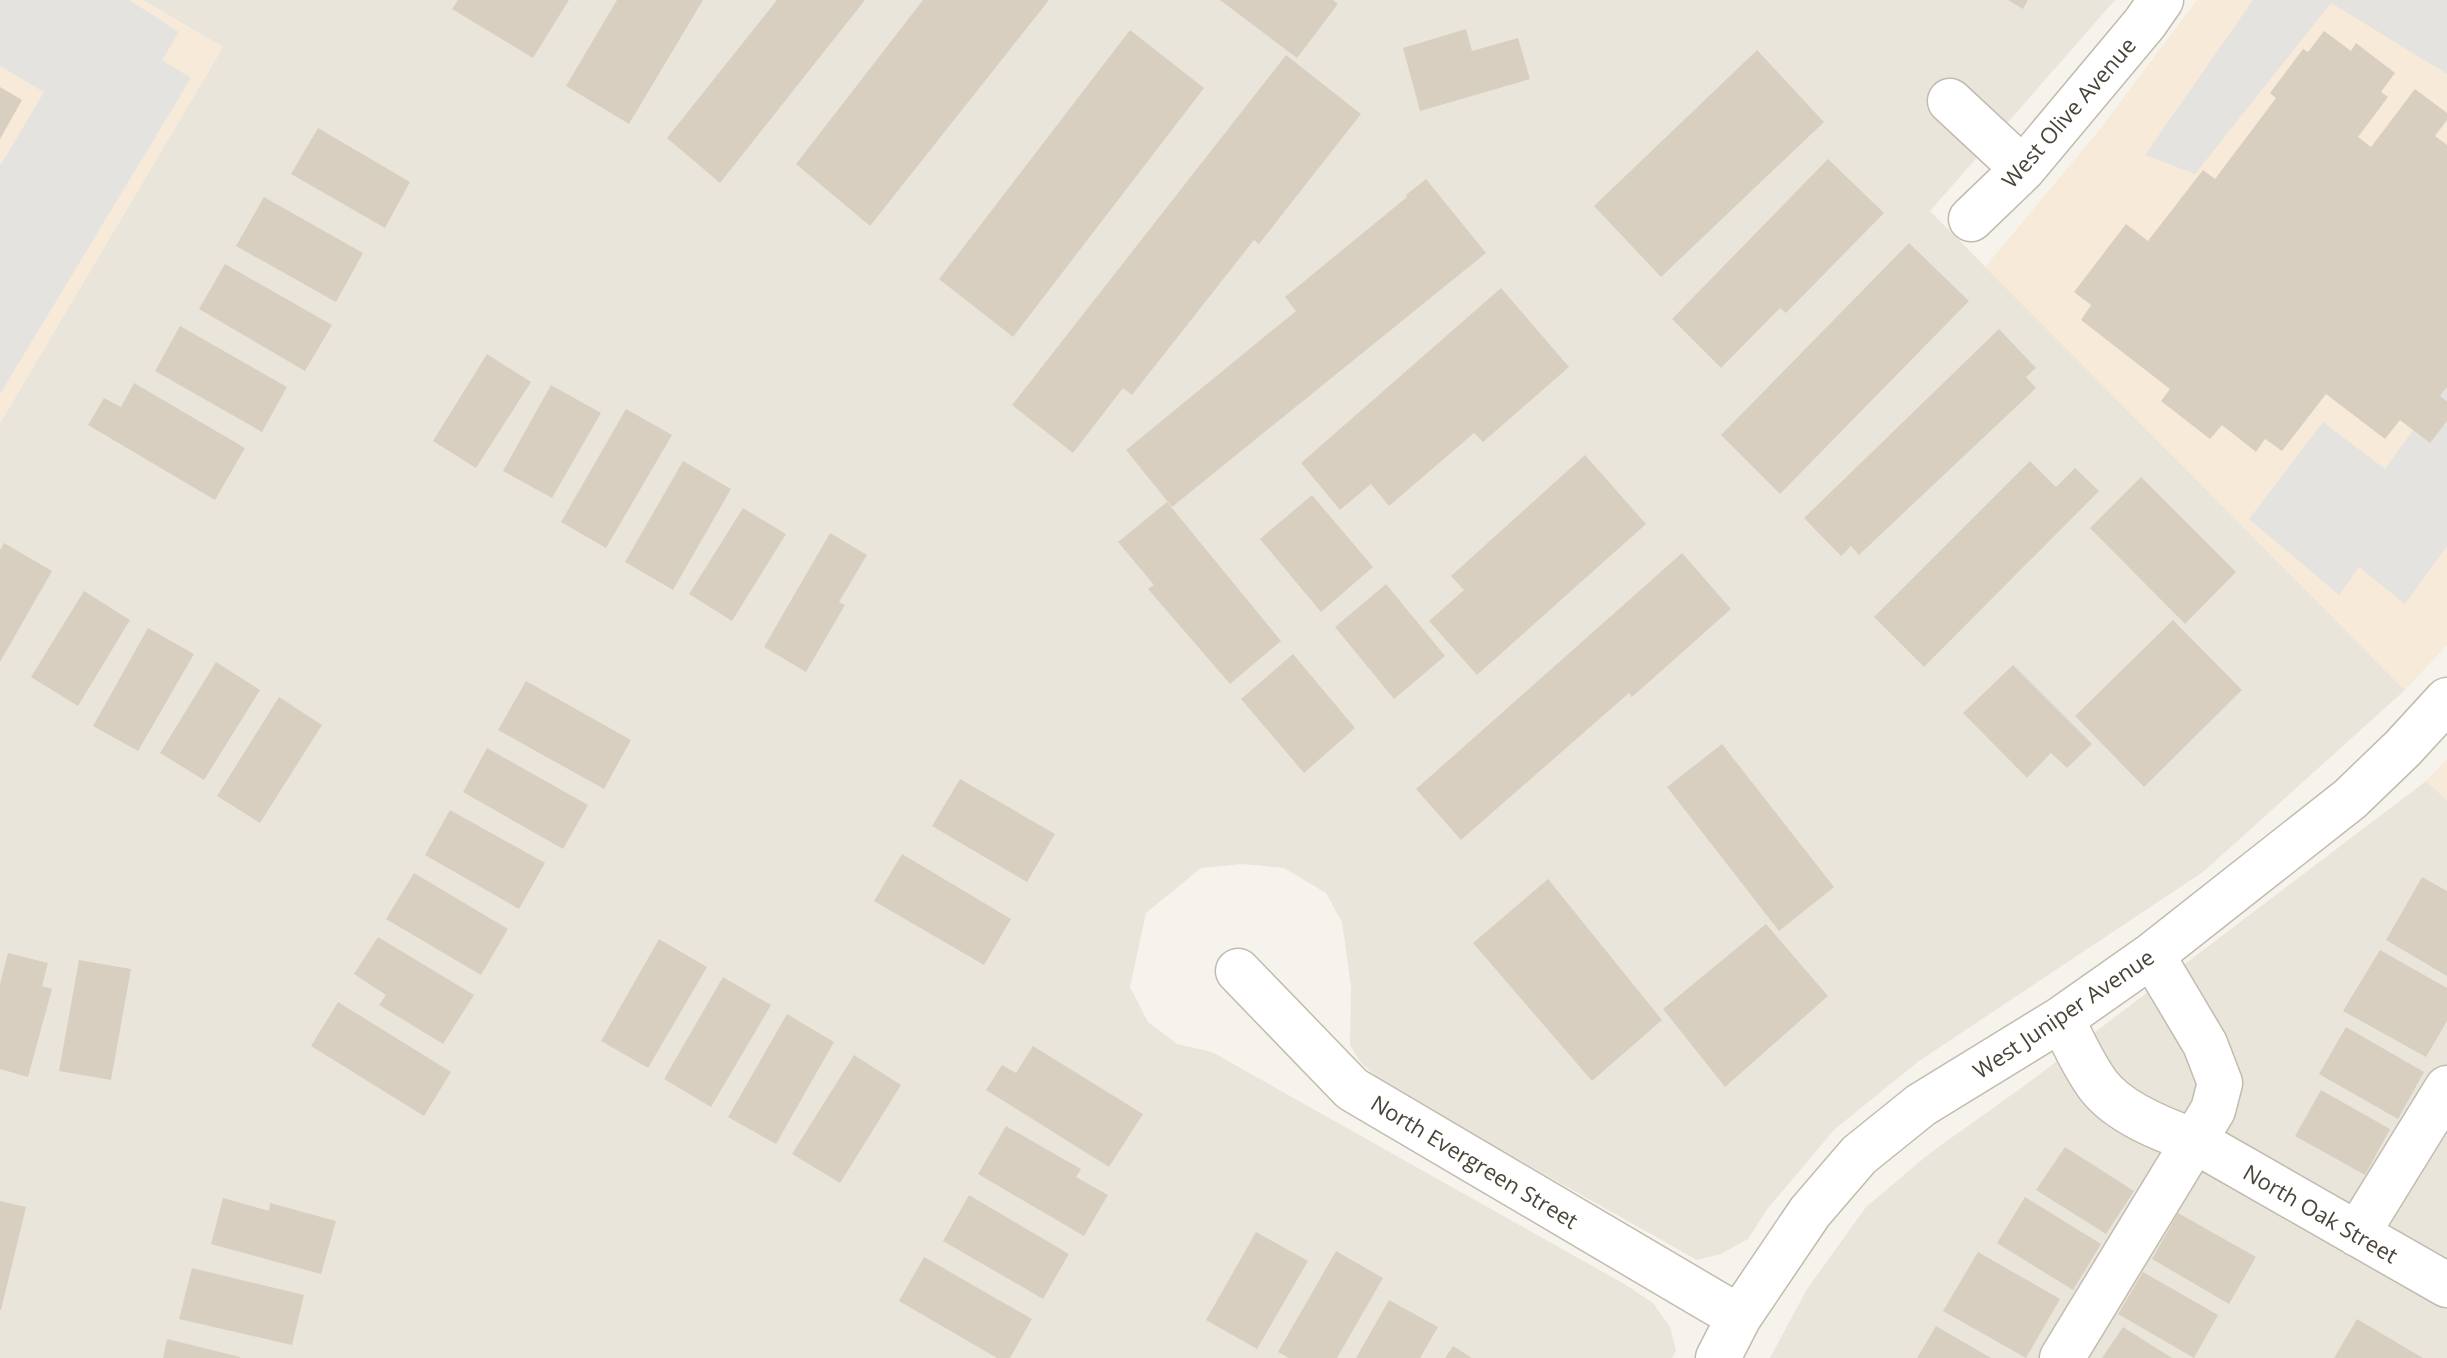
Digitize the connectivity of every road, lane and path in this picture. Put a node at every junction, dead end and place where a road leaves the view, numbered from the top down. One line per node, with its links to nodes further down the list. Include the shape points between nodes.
1 (2161, 0): 3 (street, West Olive Avenue)
2 (1950, 101): 3 (street)
3 (2023, 169): 4 (street, West Olive Avenue)
4 (1971, 219)
5 (2447, 700): 6 (street, West Juniper Avenue, via 2350,799)
6 (2152, 955): 8 (street, West Juniper Avenue); 10 (street, via 2205,1044 2220,1083 2213,1110)
7 (1238, 971): 13 (street, North Evergreen Street, via 1352,1089)
8 (2061, 1019): 10 (street, North Oak Street, via 2099,1087 2154,1126); 13 (street, West Juniper Avenue, via 1921,1105 1859,1155 1810,1212)
9 (2447, 1088): 11 (street)
10 (2195, 1141): 11 (street, North Oak Street); 15 (street)
11 (2357, 1234): 12 (street, North Oak Street)
12 (2447, 1285)
13 (1739, 1317): 14 (street, West Juniper Avenue)
14 (1718, 1358)
15 (2062, 1358)

